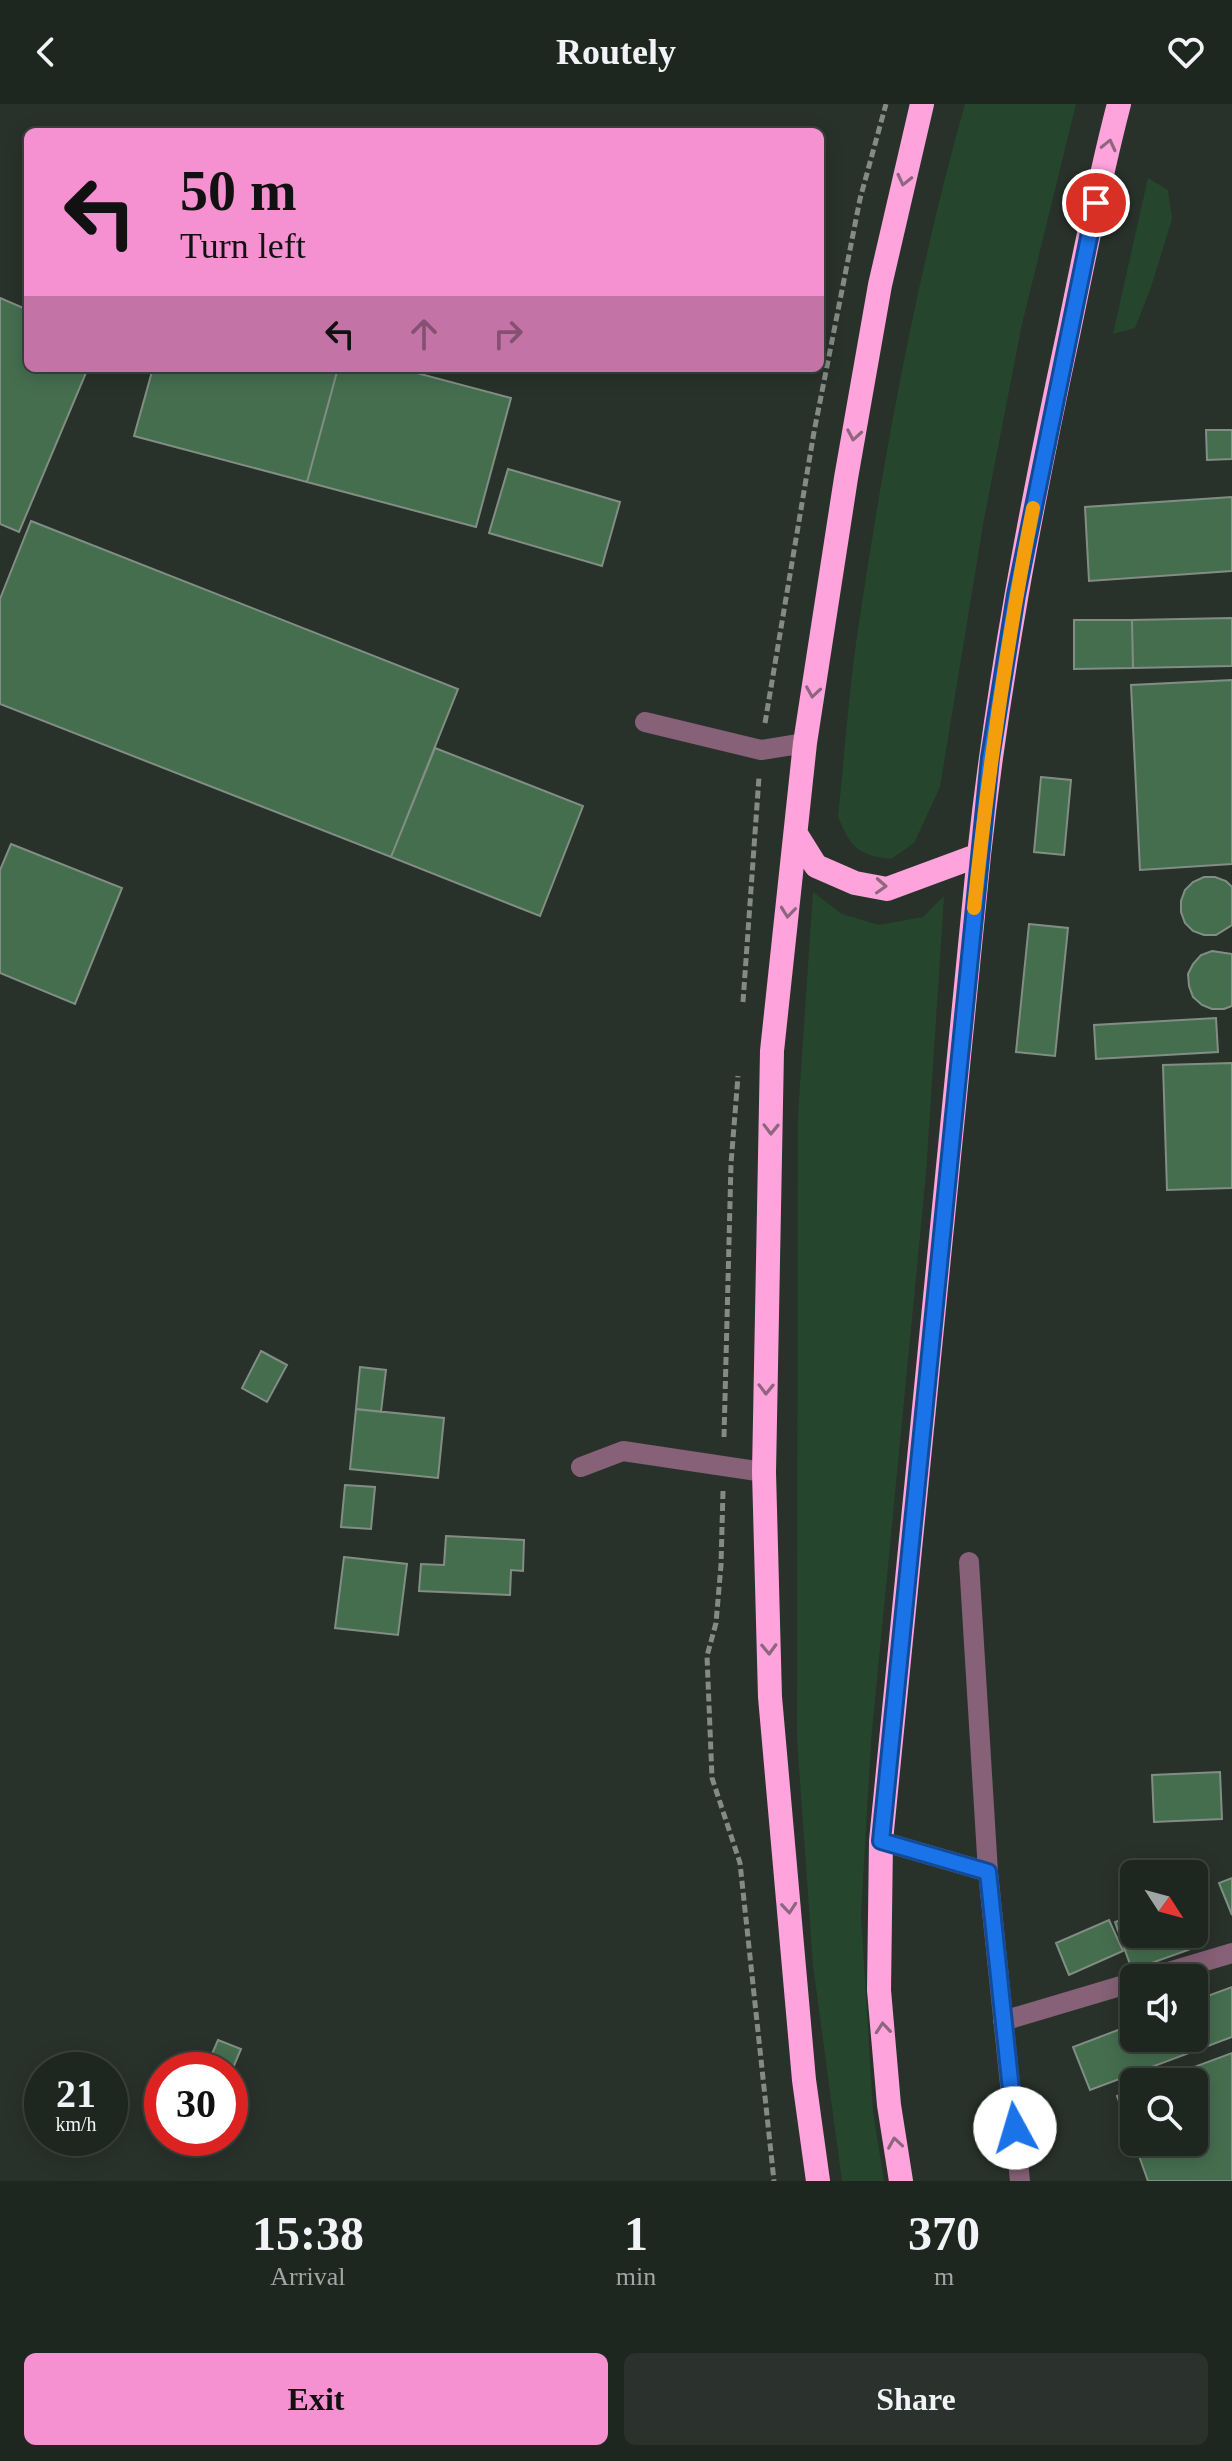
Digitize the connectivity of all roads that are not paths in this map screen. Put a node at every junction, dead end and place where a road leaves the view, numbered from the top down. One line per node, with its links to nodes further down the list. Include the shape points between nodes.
1 (922, 104): 4 (highway, one-way to 4, via 880,285)
2 (1119, 104): 6 (highway, one-way to 2, via 1016,595)
3 (645, 722): 4 (street, via 761,750)
4 (805, 743): 5 (highway)
5 (796, 834): 6 (highway, one-way to 6, via 816,866 855,883 887,889); 8 (highway, one-way to 8, via 772,1051)
6 (979, 855): 10 (highway)
7 (581, 1467): 8 (street, via 623,1451)
8 (764, 1472): 16 (highway, one-way to 16, via 770,1697)
9 (969, 1562): 11 (street)
10 (881, 1841): 11 (street); 17 (highway, one-way to 10, via 879,1990)
11 (988, 1872): 15 (street)
12 (1232, 1953): 13 (street)
13 (1195, 1964)
14 (1120, 1986): 15 (street)
15 (1003, 2021): 18 (street)
16 (818, 2181)
17 (901, 2181)
18 (1020, 2181)

